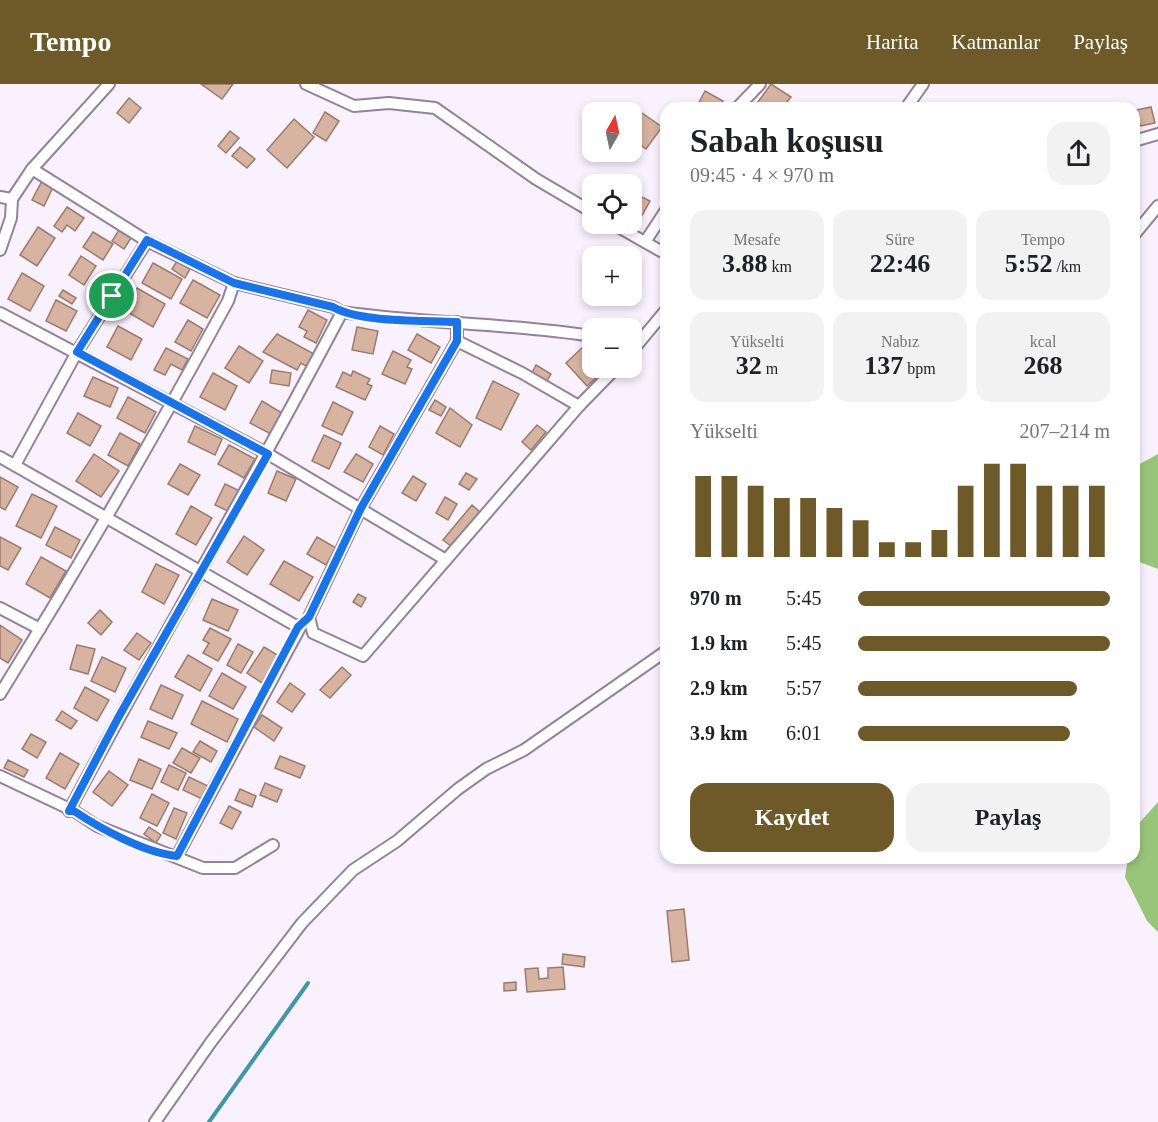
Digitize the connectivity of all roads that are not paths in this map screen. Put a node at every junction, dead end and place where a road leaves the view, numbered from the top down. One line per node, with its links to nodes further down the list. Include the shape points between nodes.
1 (109, 84): 9 (street)
2 (306, 84): 12 (street, via 354,106 389,103 435,108)
3 (760, 84): 5 (street)
4 (923, 84): 6 (street)
5 (743, 102)
6 (910, 102)
7 (1158, 134): 8 (street)
8 (1140, 139)
9 (32, 169): 11 (street); 17 (street)
10 (0, 197): 11 (street)
11 (12, 200): 19 (street, via 11,218)
12 (582, 206)
13 (1158, 207): 15 (street)
14 (660, 219): 18 (street)
15 (1140, 228)
16 (631, 234): 18 (street)
17 (147, 240): 21 (street); 29 (street)
18 (645, 242): 20 (street)
19 (0, 250)
20 (660, 251)
21 (234, 283): 22 (street); 31 (street)
22 (342, 312): 25 (street); 33 (street)
23 (0, 313): 29 (street)
24 (660, 317): 27 (street)
25 (457, 322): 26 (street); 28 (street)
26 (582, 335)
27 (642, 337)
28 (457, 341): 32 (street); 36 (street)
29 (77, 352): 31 (street); 35 (street)
30 (606, 378): 32 (street)
31 (173, 403): 33 (street); 37 (street)
32 (579, 406): 38 (street)
33 (268, 454): 36 (street); 39 (street)
34 (0, 457): 35 (street)
35 (15, 465): 37 (street)
36 (361, 508): 38 (street); 41 (street)
37 (107, 519): 39 (street); 43 (street)
38 (446, 560): 41 (street, via 363,656 313,633)
39 (202, 572): 42 (street); 47 (street)
40 (0, 608): 43 (street)
41 (309, 617): 42 (street)
42 (298, 627): 49 (street)
43 (40, 629): 45 (street)
44 (660, 655): 50 (street, via 533,744 486,769 397,841 353,870 302,923)
45 (0, 694)
46 (0, 776): 47 (street)
47 (69, 811): 49 (street, via 165,855)
48 (273, 845): 49 (street, via 235,868 203,868)
49 (177, 856)
50 (155, 1122)

